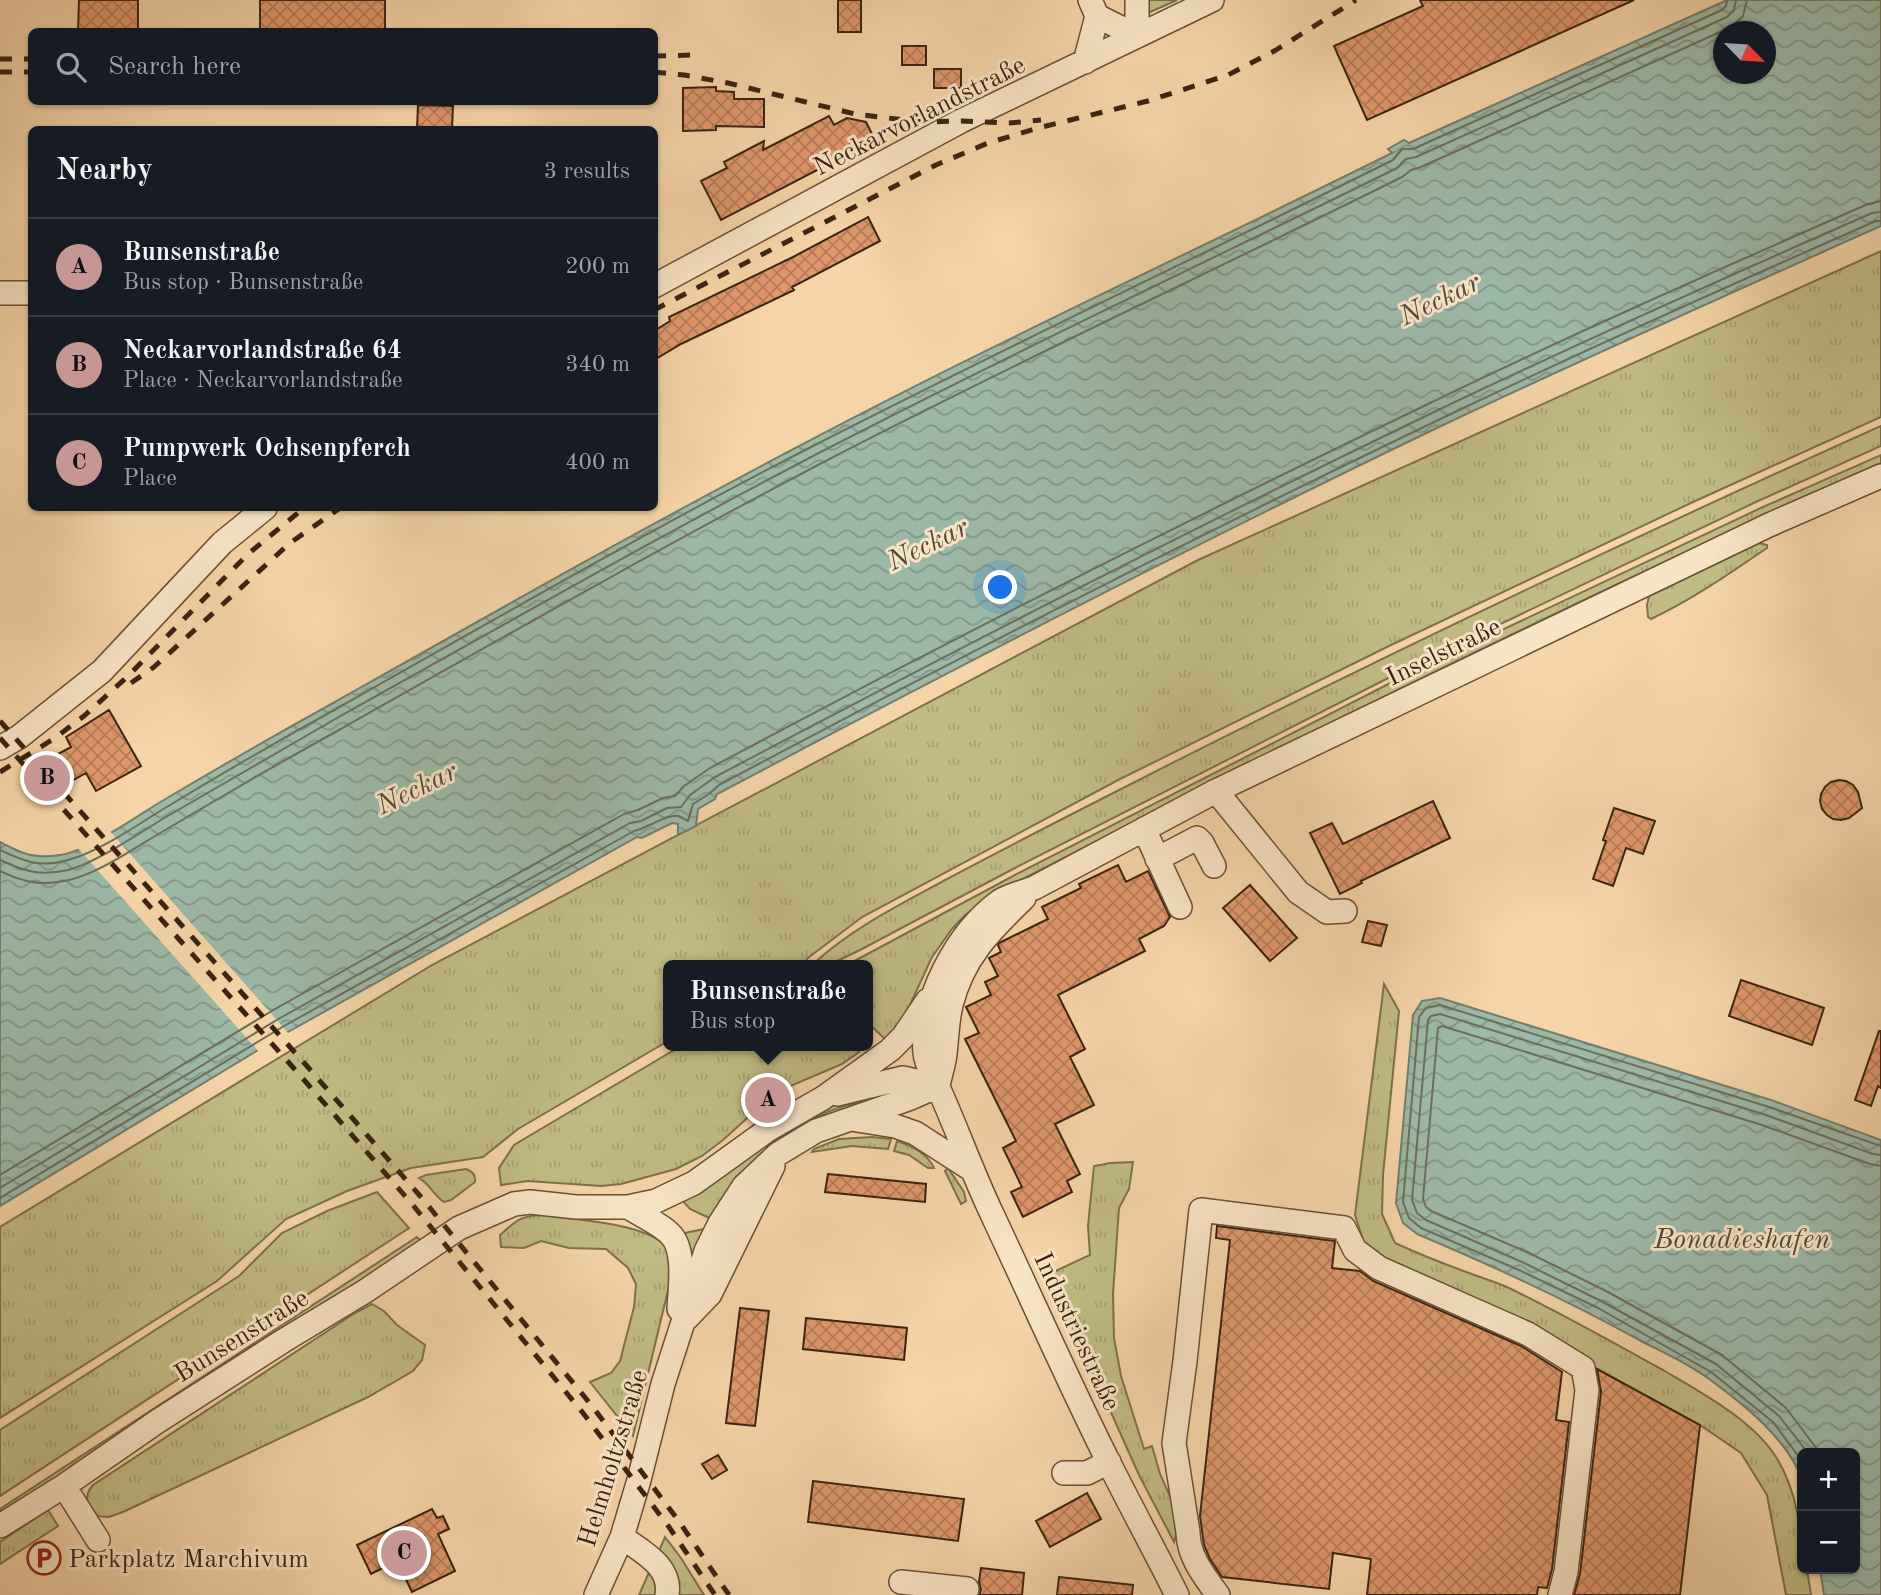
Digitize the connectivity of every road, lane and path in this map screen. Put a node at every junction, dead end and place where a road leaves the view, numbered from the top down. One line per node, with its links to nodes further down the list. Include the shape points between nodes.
1 (1137, 0): 4 (street)
2 (1212, 0): 4 (street, Neckarvorlandstraße)
3 (1093, 8): 4 (street); 5 (street)
4 (1137, 36): 5 (street, Neckarvorlandstraße)
5 (1085, 62): 6 (street, Neckarvorlandstraße, via 961,121)
6 (658, 284)
7 (0, 293): 8 (street)
8 (28, 293)
9 (1881, 476): 12 (street, Inselstraße, via 1769,525)
10 (261, 511): 11 (street, via 222,542 102,671)
11 (0, 748)
12 (1216, 791): 13 (street, Inselstraße); 18 (street, via 1298,892 1327,912)
13 (1144, 829): 14 (street); 16 (street, Inselstraße)
14 (1157, 859): 15 (street, via 1197,838); 17 (street)
15 (1214, 866)
16 (1034, 888): 19 (street, Inselstraße, via 1003,899 984,913 954,953); 20 (street, Inselstraße, via 984,938 960,979 951,1003)
17 (1180, 907)
18 (1345, 911)
19 (934, 991): 20 (street, Inselstraße, via 925,1053); 21 (street, Bunsenstraße, via 890,1050)
20 (938, 1086): 21 (street, Bunsenstraße, via 904,1078); 22 (street, Helmholtzstraße); 23 (street, Industriestraße)
21 (823, 1098): 24 (street, Bunsenstraße, via 675,1193)
22 (852, 1119): 23 (street, via 915,1133); 25 (street, Helmholtzstraße, via 816,1130 778,1154 744,1186 706,1251)
23 (971, 1169): 26 (street, Industriestraße)
24 (628, 1208): 25 (street, Helmholtzstraße, via 670,1233 677,1244); 28 (street, Bunsenstraße, via 530,1202 514,1204 459,1228)
25 (680, 1330): 30 (street, Helmholtzstraße)
26 (1109, 1462): 27 (street, via 1087,1473); 36 (street, Industriestraße)
27 (1064, 1473)
28 (64, 1486): 29 (street, Bunsenstraße); 31 (street)
29 (0, 1526)
30 (622, 1537): 34 (street, Helmholtzstraße); 35 (street, via 660,1566 667,1580)
31 (98, 1540)
32 (901, 1582): 33 (street)
33 (967, 1589)
34 (596, 1595)
35 (667, 1595)
36 (1177, 1595)
37 (1218, 1595): 38 (street, via 1188,1546 1174,1443 1201,1210 1344,1228 1355,1250 1379,1268 1528,1334 1583,1368 1587,1390)
38 (1560, 1595)

